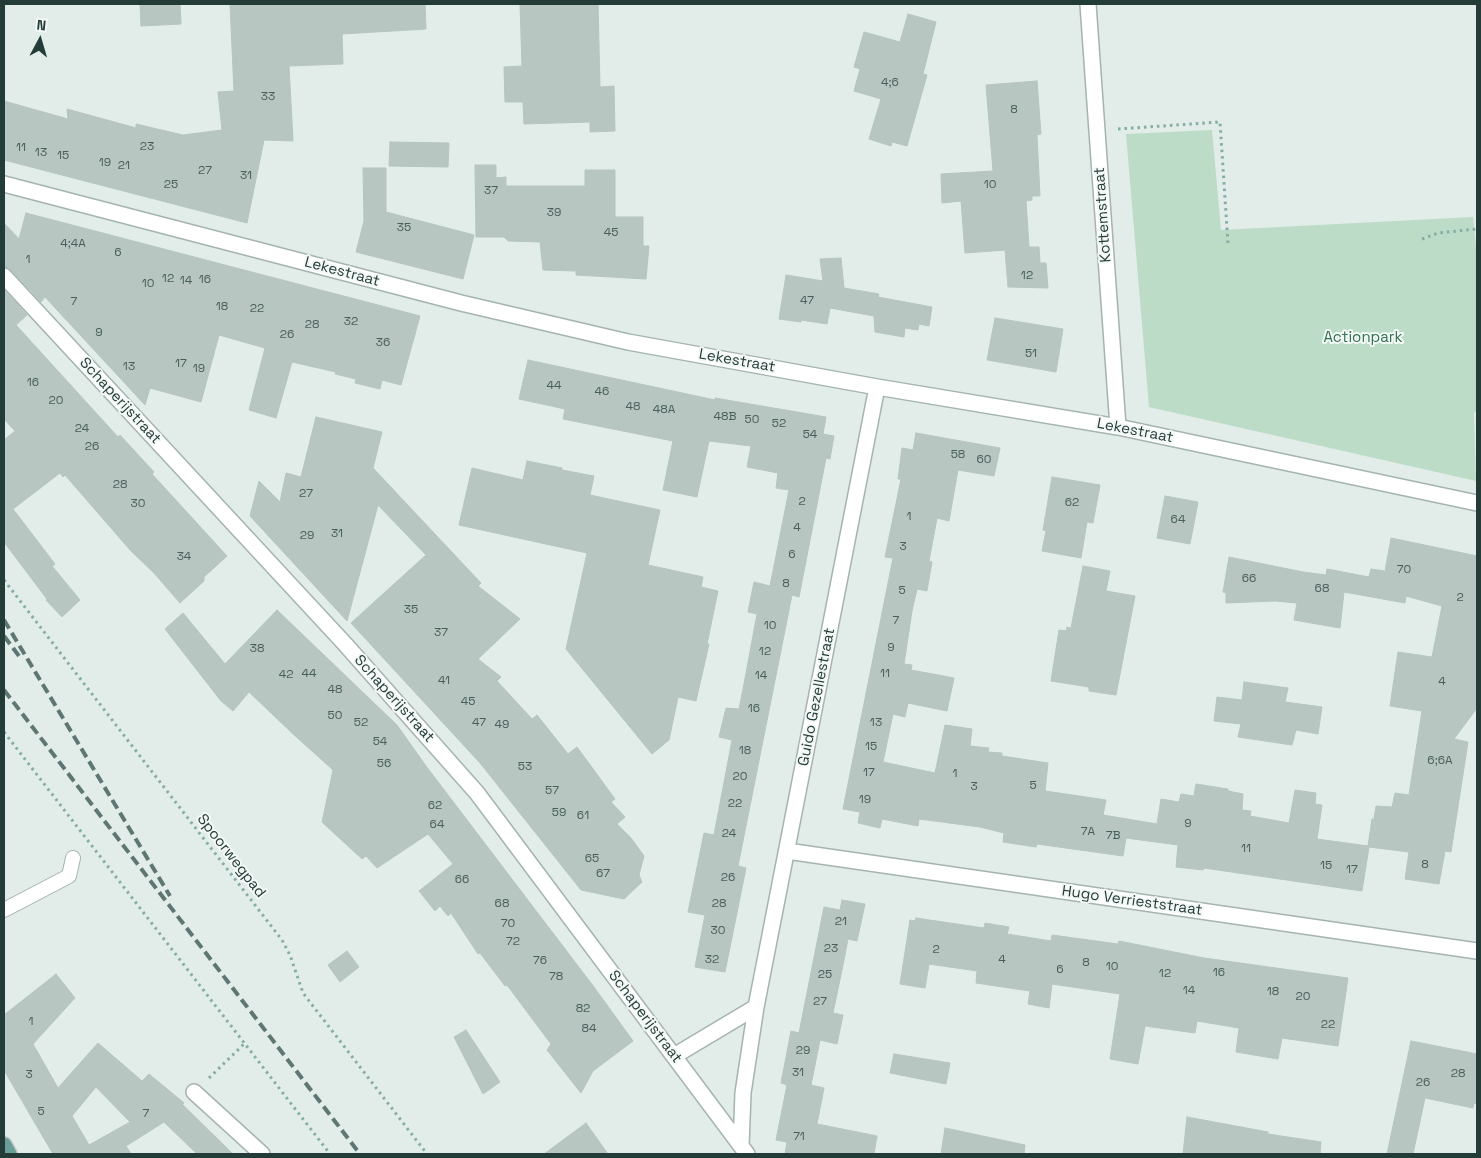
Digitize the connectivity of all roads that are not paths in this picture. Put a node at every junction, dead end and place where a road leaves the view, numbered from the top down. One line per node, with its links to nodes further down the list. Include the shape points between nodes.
1 (1088, 4): 5 (street, Kottemstraat)
2 (4, 184): 4 (street, Lekestraat, via 462,303 600,335)
3 (4, 276): 12 (street, Schaperijstraat, via 339,637 477,793)
4 (877, 387): 5 (street, Lekestraat); 7 (street, Guido Gezellestraat)
5 (1118, 427): 6 (street, Lekestraat)
6 (1477, 503)
7 (787, 851): 10 (street, Hugo Verrieststraat); 11 (street, Guido Gezellestraat)
8 (73, 858): 9 (lane, via 69,876)
9 (4, 910)
10 (1477, 952)
11 (756, 1008): 12 (street); 15 (street, Guido Gezellestraat, via 743,1093)
12 (674, 1056): 15 (street, Schaperijstraat)
13 (194, 1092): 17 (street)
14 (4, 1145): 16 (main road)
15 (744, 1150)
16 (9, 1154)
17 (262, 1154)

